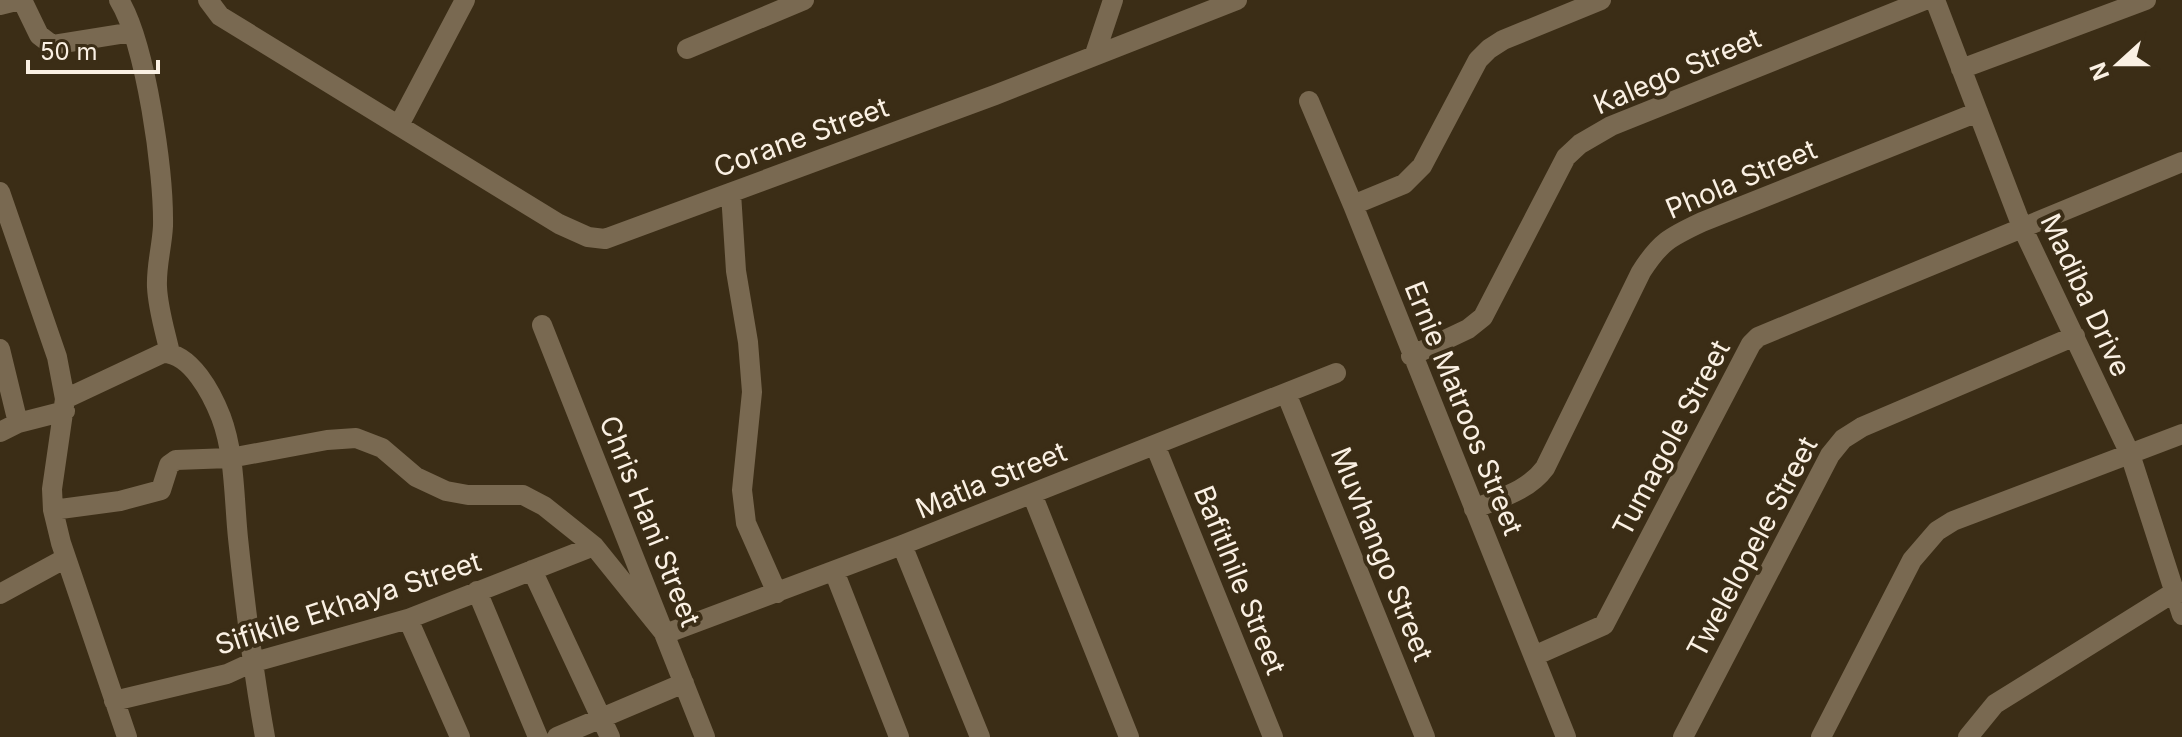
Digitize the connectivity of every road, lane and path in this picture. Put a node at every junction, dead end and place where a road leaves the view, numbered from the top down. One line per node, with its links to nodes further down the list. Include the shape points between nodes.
1 (21, 0): 12 (street); 13 (street, via 39,35 52,45)
2 (119, 0): 13 (street)
3 (208, 0): 19 (street, Corane Street, via 220,16)
4 (465, 0): 19 (street)
5 (804, 0): 14 (street)
6 (1113, 0): 15 (street)
7 (1237, 0): 15 (street, Corane Street)
8 (1601, 0): 23 (street, via 1489,49 1478,60 1422,166 1404,184)
9 (1925, 0): 29 (street, Kalego Street, via 1611,126 1580,144 1566,157 1483,317)
10 (1935, 0): 16 (street, Madiba Drive)
11 (2146, 0): 16 (street)
12 (0, 5)
13 (133, 32): 28 (street, via 161,182 157,290)
14 (687, 49)
15 (1095, 54): 22 (street, Corane Street)
16 (1961, 69): 18 (street, Madiba Drive)
17 (1309, 101): 23 (street, Ernie Matroos Street)
18 (1978, 112): 24 (street, Madiba Drive); 39 (street, Phola Street, via 1702,222 1656,249 1545,468 1522,490)
19 (399, 125): 22 (street, Corane Street, via 588,237 605,239)
20 (2182, 162): 24 (street, Tumagole Street)
21 (0, 192): 32 (street, via 57,357)
22 (731, 193): 47 (street, via 752,392 742,490 746,523)
23 (1353, 205): 29 (street, Ernie Matroos Street)
24 (2022, 227): 26 (street, Madiba Drive); 53 (street, Tumagole Street, via 1758,337 1604,625)
25 (542, 325): 52 (street, Chris Hani Street)
26 (2075, 336): 36 (street, Madiba Drive); 70 (street, Twelelopele Street, via 1843,439)
27 (0, 349): 33 (street)
28 (170, 353): 32 (street); 37 (street, via 205,387 221,418)
29 (1411, 356): 39 (street, Ernie Matroos Street)
30 (1336, 373): 31 (street, Matla Street)
31 (1286, 393): 35 (street, Matla Street); 68 (street, Muvhango Street)
32 (65, 405): 33 (street); 40 (street)
33 (9, 428)
34 (2182, 434): 36 (street)
35 (1155, 445): 38 (street, Matla Street); 67 (street, Bafitlhile Street)
36 (2130, 454): 48 (street, Madiba Drive); 71 (street, via 1937,531 1912,560)
37 (230, 458): 40 (street, via 176,460 169,465 161,490); 42 (street, via 356,438 382,448 416,477 446,491 523,495); 54 (street)
38 (1032, 494): 41 (street, Matla Street); 66 (street)
39 (1474, 509): 53 (street, Ernie Matroos Street)
40 (53, 510): 43 (street)
41 (902, 545): 45 (street, Matla Street); 65 (street)
42 (594, 546): 44 (street, Sifikile Ekhaya Street); 52 (street)
43 (66, 558): 49 (street); 56 (street)
44 (532, 570): 46 (street, Sifikile Ekhaya Street); 57 (street)
45 (834, 571): 47 (street, Matla Street); 64 (street)
46 (477, 591): 51 (street, Sifikile Ekhaya Street); 61 (street)
47 (777, 593): 52 (street, Matla Street)
48 (2178, 593): 50 (street, Madiba Drive); 72 (street, via 1995,704)
49 (0, 594)
50 (2182, 615)
51 (408, 619): 54 (street, Sifikile Ekhaya Street); 60 (street)
52 (665, 634): 55 (street, Chris Hani Street)
53 (1534, 656): 69 (street, Ernie Matroos Street)
54 (251, 663): 56 (street, Sifikile Ekhaya Street, via 227,674); 59 (street)
55 (684, 683): 57 (street); 63 (street, Chris Hani Street)
56 (114, 701): 58 (street)
57 (606, 727): 62 (street)
58 (127, 737)
59 (265, 737)
60 (460, 737)
61 (538, 737)
62 (557, 737)
63 (705, 737)
64 (899, 737)
65 (980, 737)
66 (1129, 737)
67 (1273, 737)
68 (1425, 737)
69 (1566, 737)
70 (1683, 737)
71 (1821, 737)
72 (1968, 737)

